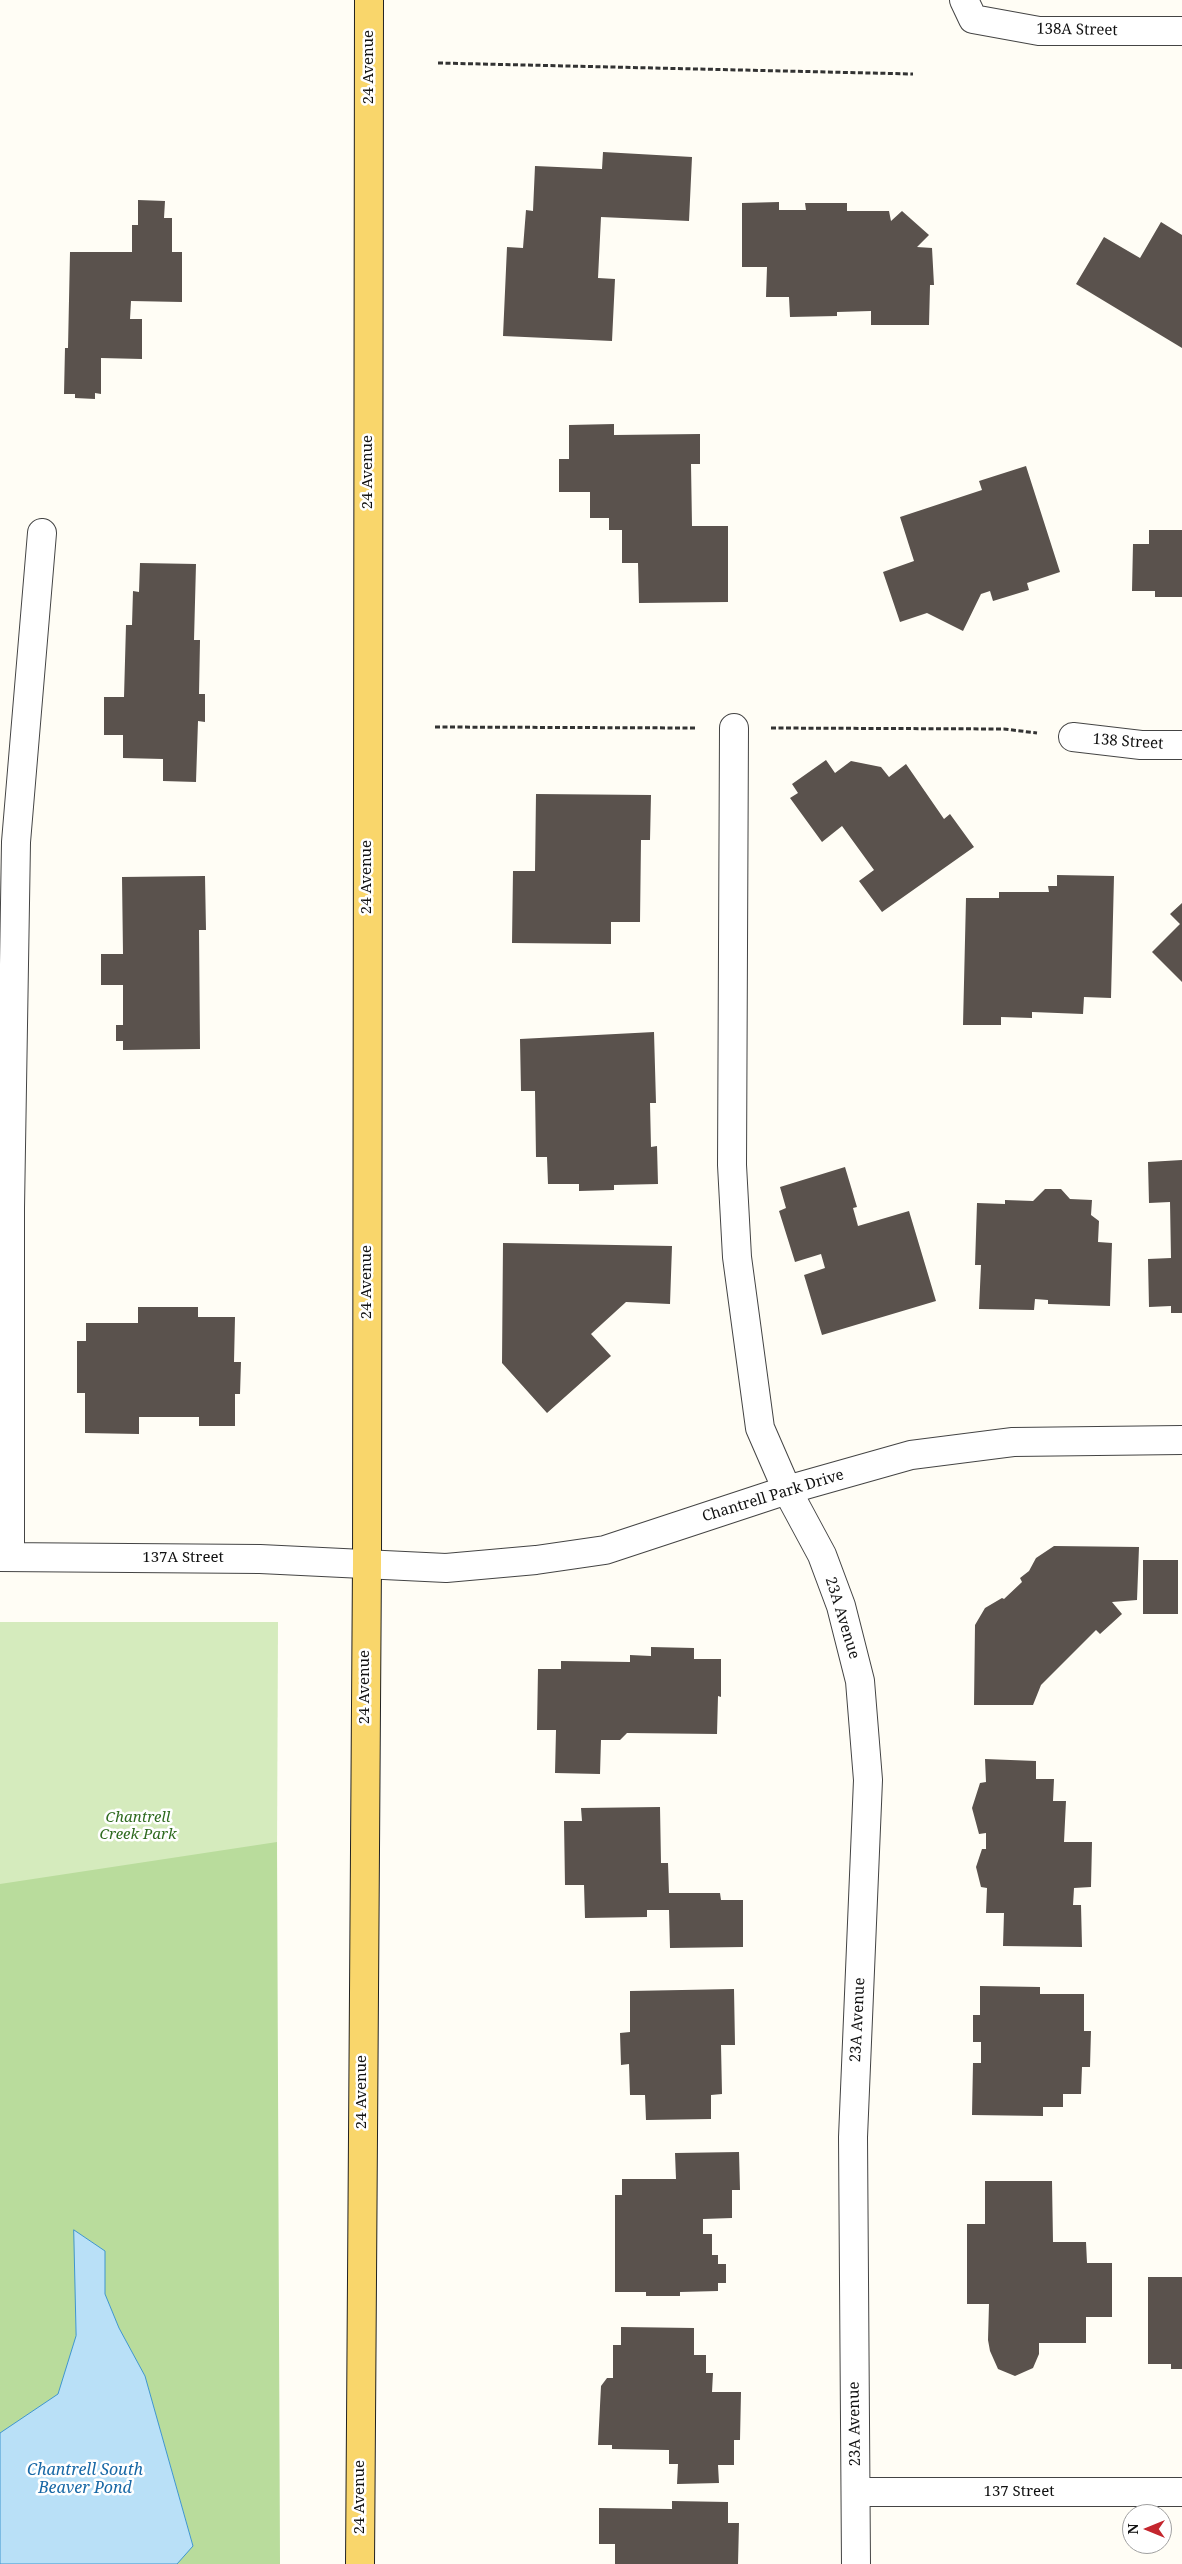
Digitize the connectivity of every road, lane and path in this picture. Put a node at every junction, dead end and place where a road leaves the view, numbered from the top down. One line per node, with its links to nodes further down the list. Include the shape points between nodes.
1 (369, 0): 13 (main road, 24 Avenue)
2 (969, 10): 3 (street, 138A Street, via 1039,31)
3 (1182, 31)
4 (438, 63): 5 (path)
5 (913, 74)
6 (42, 533): 12 (street, via 16,842)
7 (734, 728): 11 (street, 23A Avenue, via 734,1211 760,1428)
8 (1073, 737): 9 (street, 138 Street)
9 (1182, 745)
10 (1182, 1440): 11 (street, Chantrell Park Drive, via 1013,1442 911,1455)
11 (787, 1490): 13 (street, Chantrell Park Drive, via 606,1550 446,1568); 14 (street, 23A Avenue, via 822,1555 841,1606 860,1682 868,1780 852,2137)
12 (5, 1557): 13 (street, 137A Street)
13 (367, 1563): 16 (main road, 24 Avenue)
14 (856, 2492): 15 (street, 137 Street); 17 (street, 23A Avenue)
15 (1182, 2492)
16 (360, 2564)
17 (856, 2564)

